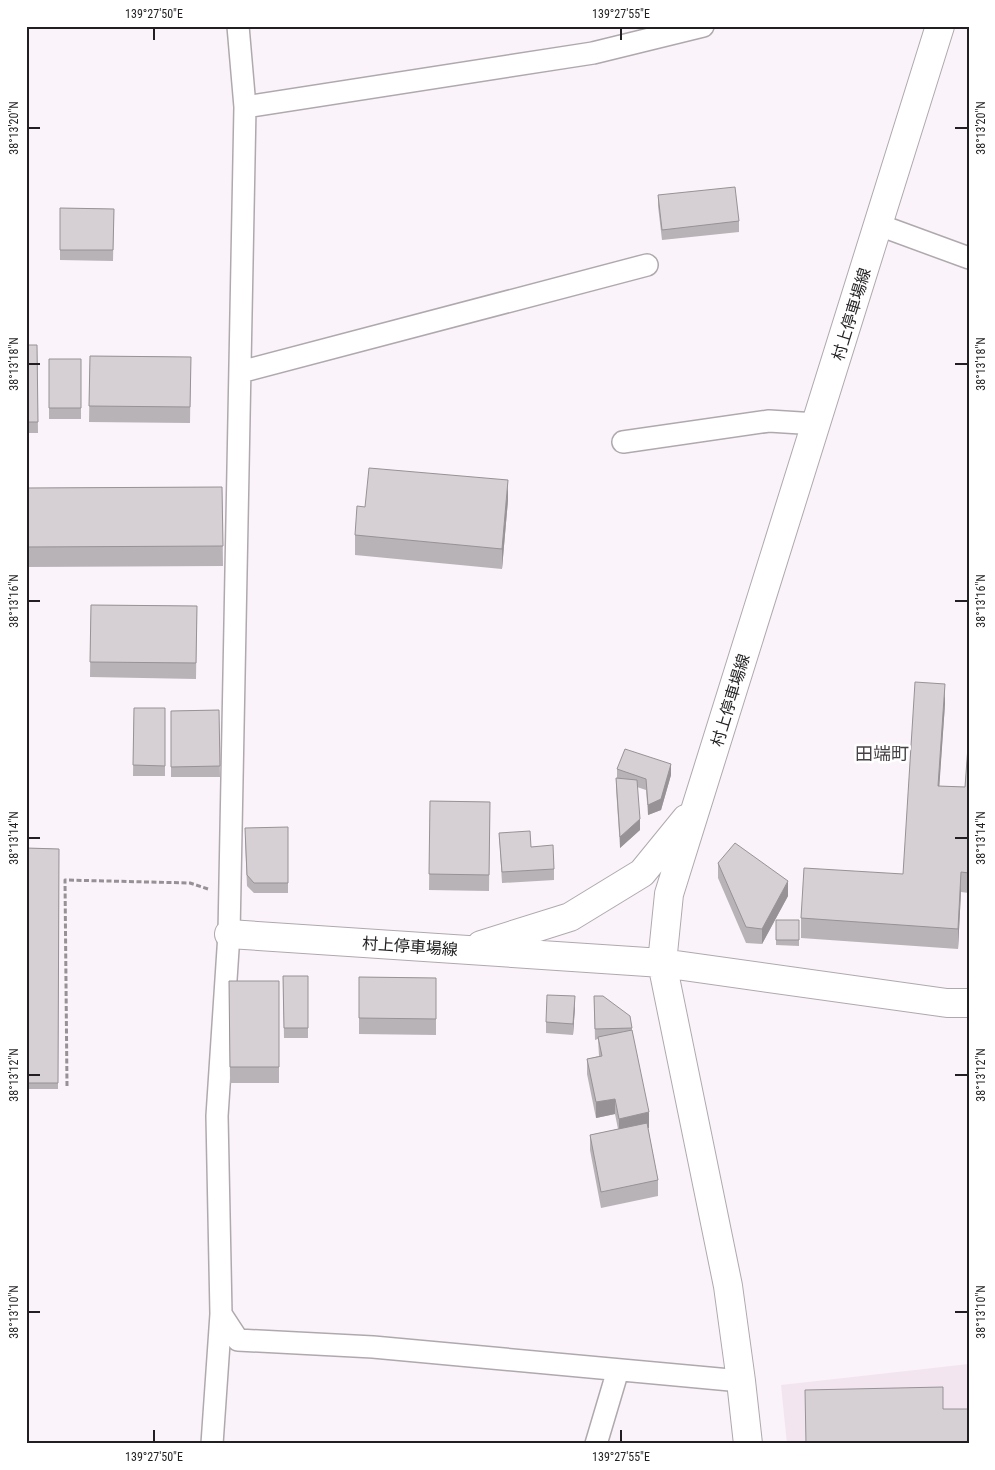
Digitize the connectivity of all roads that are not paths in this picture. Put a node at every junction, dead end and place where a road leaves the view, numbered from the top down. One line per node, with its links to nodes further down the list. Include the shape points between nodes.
1 (238, 26): 4 (street)
2 (702, 26): 4 (street, via 593,53)
3 (940, 26): 5 (main road, 村上停車場線)
4 (245, 107): 8 (street)
5 (879, 225): 6 (street); 9 (main road, 村上停車場線)
6 (969, 258)
7 (647, 264): 8 (street)
8 (240, 372): 12 (street)
9 (817, 424): 10 (street, via 769,421); 11 (main road, 村上停車場線)
10 (623, 442)
11 (697, 803): 13 (main road, via 642,873 570,917); 14 (main road, 村上停車場線, via 669,894)
12 (229, 934): 13 (main road, 村上停車場線); 16 (street, via 216,1116)
13 (465, 950): 14 (main road, 村上停車場線)
14 (662, 963): 15 (main road, via 947,1003); 18 (main road, via 728,1286)
15 (969, 1003)
16 (220, 1314): 17 (street, via 238,1340 373,1347); 19 (street)
17 (618, 1370): 18 (street); 20 (street)
18 (741, 1381): 21 (main road)
19 (212, 1444)
20 (596, 1444)
21 (748, 1444)

